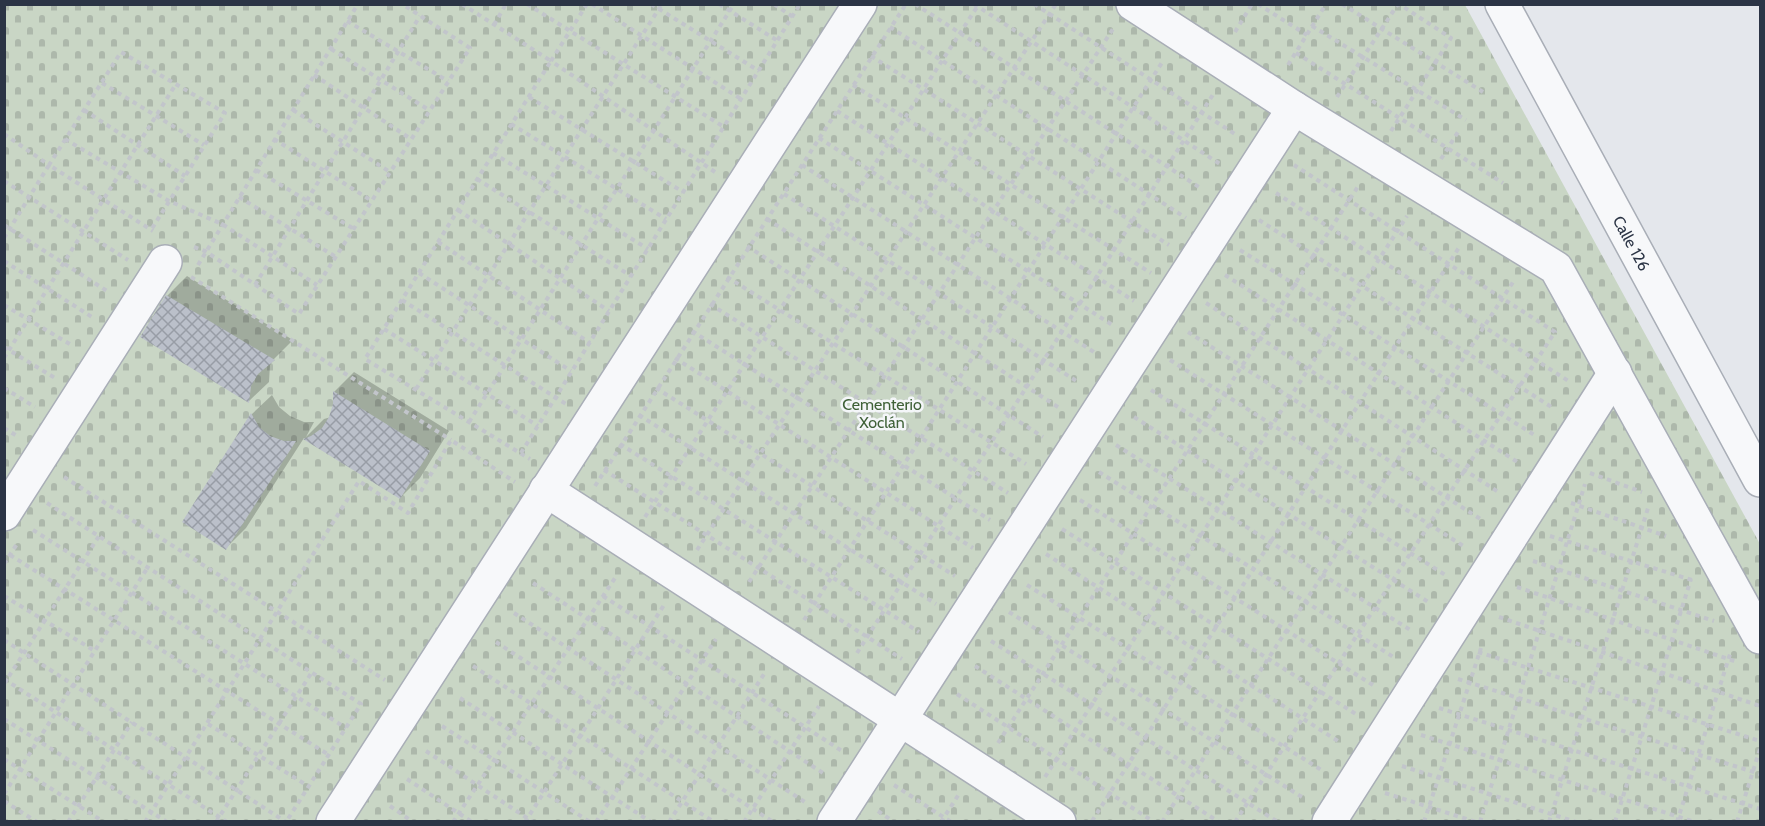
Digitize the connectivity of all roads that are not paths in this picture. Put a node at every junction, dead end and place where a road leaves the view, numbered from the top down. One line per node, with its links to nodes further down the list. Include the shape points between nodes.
1 (1502, 4): 7 (street, Calle 126)
2 (872, 14): 8 (street)
3 (1124, 16): 4 (street)
4 (1294, 108): 6 (street, via 1556,268); 11 (street)
5 (165, 262): 9 (street, via 30,450)
6 (1614, 373): 10 (street); 12 (street)
7 (1761, 480)
8 (543, 494): 11 (street); 13 (street, via 412,698)
9 (18, 525)
10 (1745, 617)
11 (902, 719): 14 (street); 15 (street)
12 (1320, 812)
13 (346, 814)
14 (824, 814)
15 (1059, 822)

